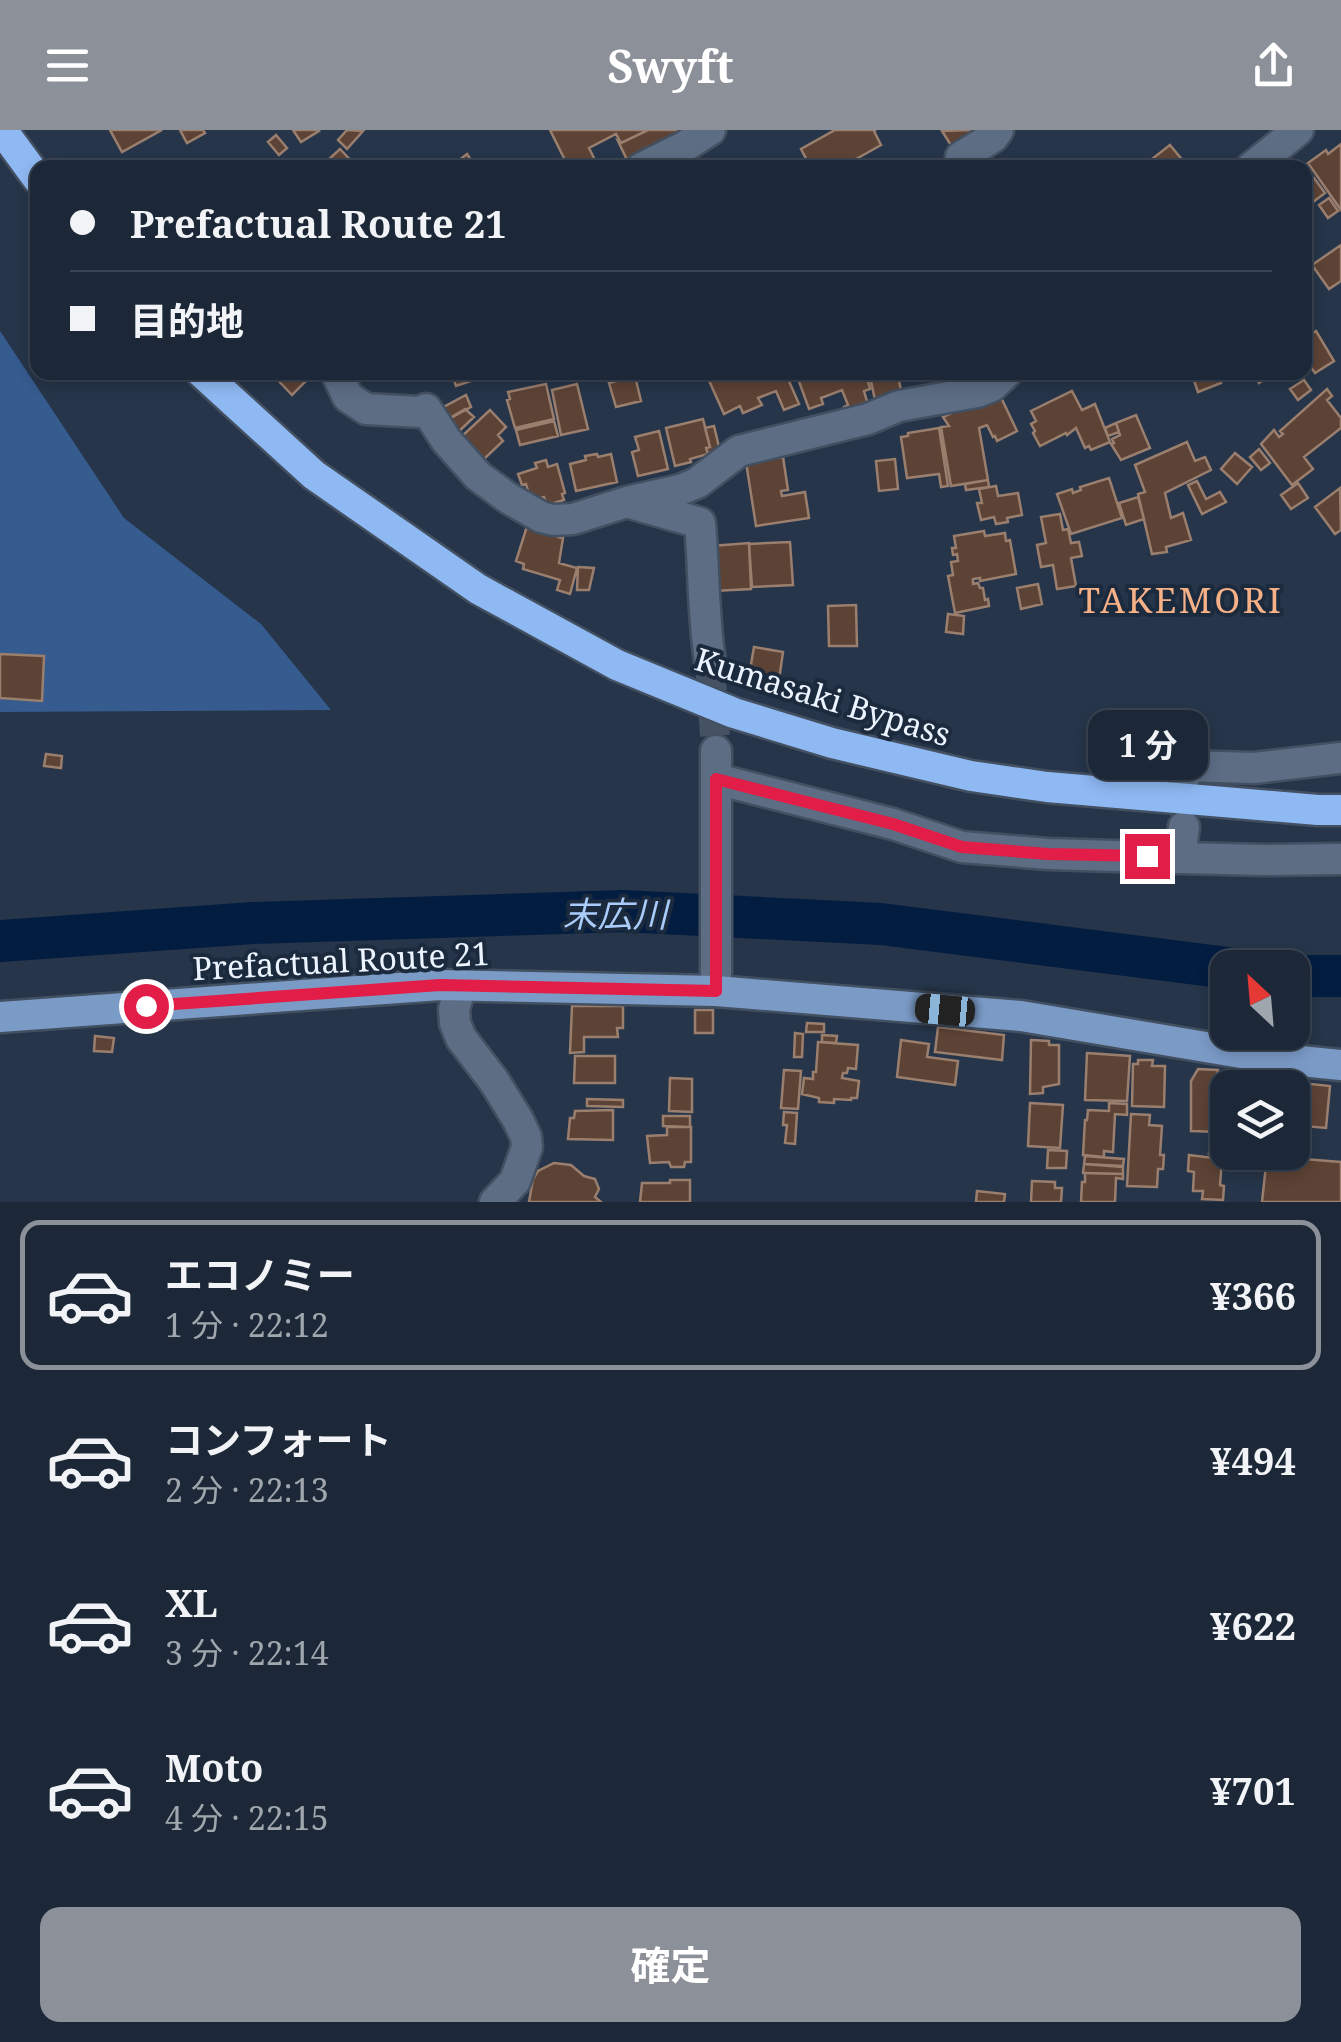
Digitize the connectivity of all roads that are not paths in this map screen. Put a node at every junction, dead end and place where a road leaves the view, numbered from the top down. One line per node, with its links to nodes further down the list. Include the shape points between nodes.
1 (2, 130): 8 (highway)
2 (998, 130): 6 (street)
3 (1298, 130): 7 (street)
4 (705, 131): 5 (street)
5 (658, 160)
6 (962, 160)
7 (1261, 160)
8 (30, 169)
9 (210, 380): 16 (highway, Kumasaki Bypass, via 314,475 478,590 616,665 734,714 971,776)
10 (340, 380): 12 (street, via 348,397 366,410 426,409 478,476 542,517 573,519)
11 (998, 380): 12 (street, via 977,392 739,451 697,483)
12 (627, 502): 13 (street, via 700,524)
13 (710, 661)
14 (1341, 758): 15 (street, via 1254,768 1185,766)
15 (1185, 776)
16 (1341, 810)
17 (1184, 827): 18 (street)
18 (1180, 858): 19 (street); 20 (street, via 962,847 716,765)
19 (1341, 858)
20 (716, 978): 21 (main road, Prefactual Route 21); 23 (main road, Prefactual Route 21)
21 (461, 985): 22 (main road, Prefactual Route 21); 24 (street, via 454,1009 461,1038 526,1137 514,1181)
22 (0, 1017)
23 (1341, 1065)
24 (493, 1201)

